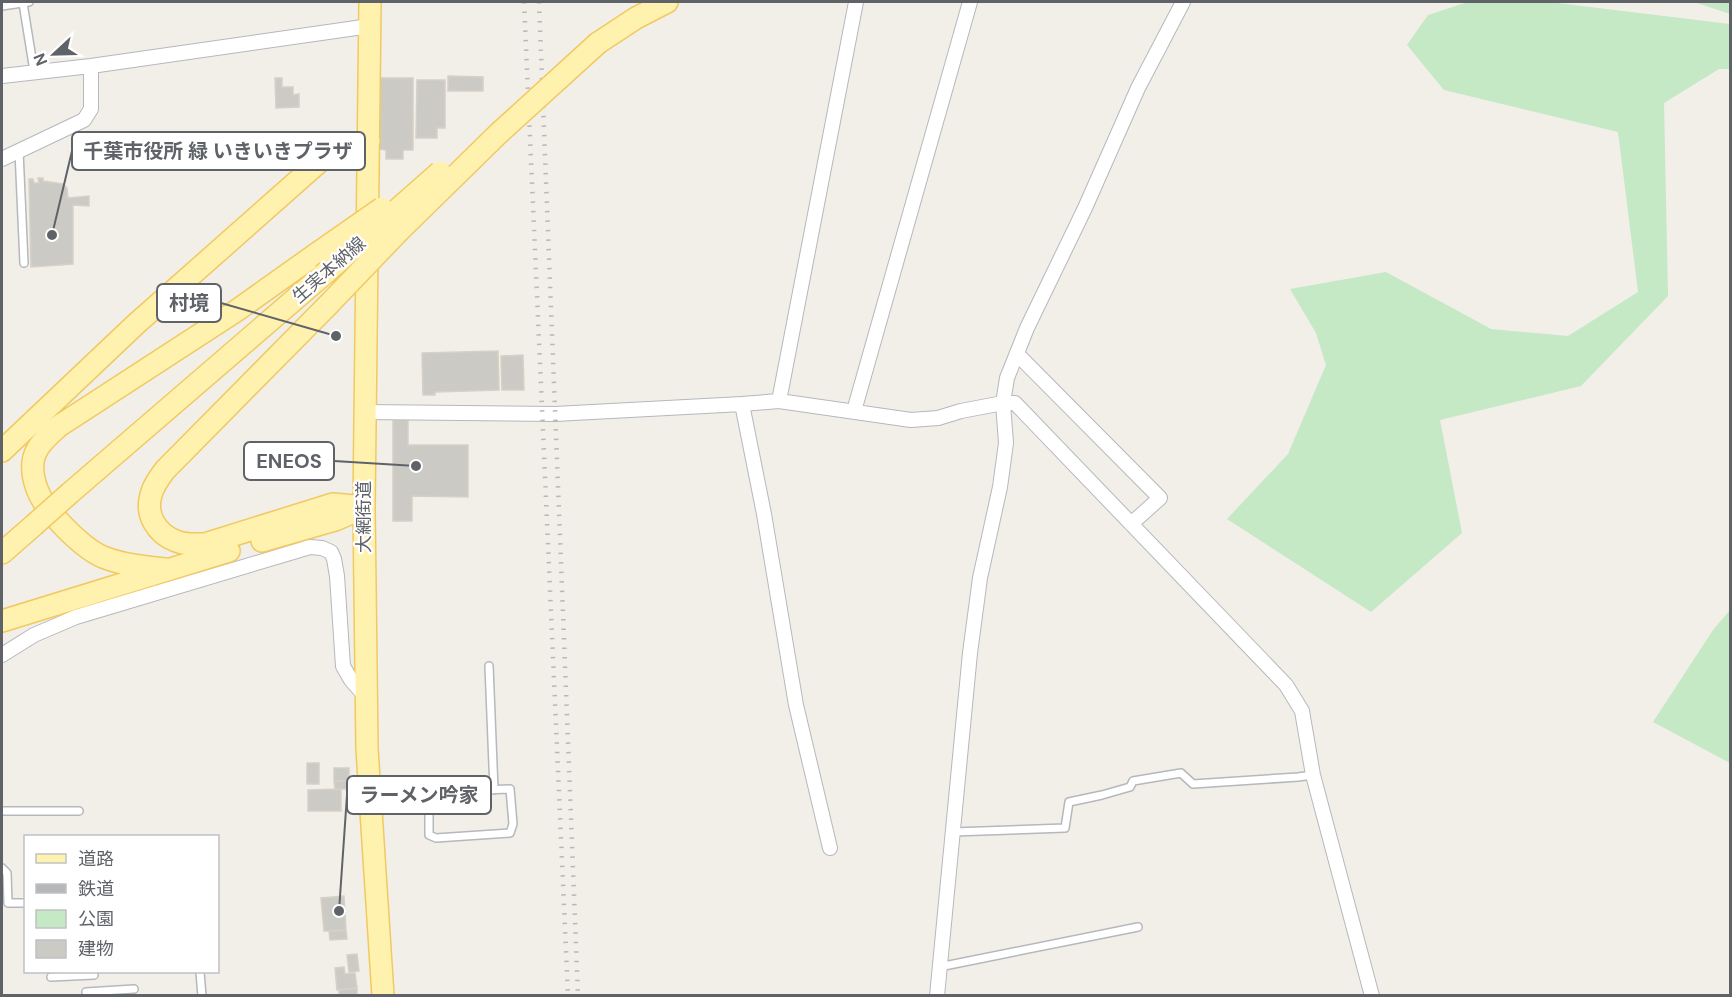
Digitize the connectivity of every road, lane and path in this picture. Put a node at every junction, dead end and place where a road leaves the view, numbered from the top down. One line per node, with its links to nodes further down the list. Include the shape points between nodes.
1 (26, 2): 7 (lane); 11 (lane)
2 (370, 2): 8 (main road, 大網街道)
3 (667, 2): 9 (main road, 生実本納線)
4 (856, 2): 19 (street)
5 (970, 2): 22 (street)
6 (1183, 2): 18 (street, via 1138,88)
7 (2, 6)
8 (370, 26): 10 (street); 13 (main road, 大網街道)
9 (598, 43): 16 (main road, 生実本納線, bridge, via 519,102); 25 (main road, bridge, via 399,231 165,470 149,505 151,518 165,535 189,544 205,544 333,504)
10 (92, 66): 11 (street); 14 (street, via 91,109 84,120)
11 (34, 72): 12 (street)
12 (2, 76)
13 (369, 141): 23 (main road, 大網街道); 24 (main road, via 339,150 319,162 136,324)
14 (19, 151): 15 (street); 17 (lane)
15 (2, 159)
16 (452, 160): 27 (main road, 生実本納線, bridge); 28 (main road, bridge, via 236,311 59,426 36,450 33,461 37,490 76,538 102,557)
17 (24, 263)
18 (1017, 354): 20 (street, via 1007,378); 26 (street, via 1160,498)
19 (779, 401): 21 (street); 22 (street)
20 (1003, 403): 22 (street, via 911,420); 26 (street, via 1015,403); 39 (street, via 1006,443 978,588)
21 (742, 404): 23 (street, via 555,414); 40 (street, via 796,705)
22 (854, 411)
23 (365, 412): 25 (main road, 大網街道)
24 (2, 451)
25 (364, 507): 28 (main road, via 335,520); 32 (main road, 大網街道)
26 (1131, 524): 33 (street, via 1286,685 1302,711)
27 (2, 553)
28 (166, 569): 29 (main road)
29 (2, 621)
30 (2, 655): 32 (street, via 34,635 76,617 310,547 322,548 331,552 337,576 343,666)
31 (489, 666): 34 (lane)
32 (367, 698): 36 (main road, 大網街道)
33 (1313, 775): 39 (lane, via 1193,784 1181,773 1133,781 1130,788 1069,802 1065,828); 53 (street)
34 (494, 790): 35 (lane); 35 (lane, via 510,789 510,833 436,838 429,834)
35 (429, 793): 36 (lane)
36 (370, 794): 51 (main road, 大網街道)
37 (2, 811): 38 (lane)
38 (79, 811)
39 (952, 832): 44 (street)
40 (830, 848)
41 (2, 868): 42 (lane, via 7,873 8,903)
42 (24, 903)
43 (1138, 927): 44 (lane)
44 (939, 967): 52 (street)
45 (94, 973): 47 (lane); 49 (lane)
46 (200, 973): 50 (lane)
47 (51, 977)
48 (134, 989): 49 (lane)
49 (86, 994)
50 (202, 996)
51 (383, 996)
52 (937, 996)
53 (1372, 996)

